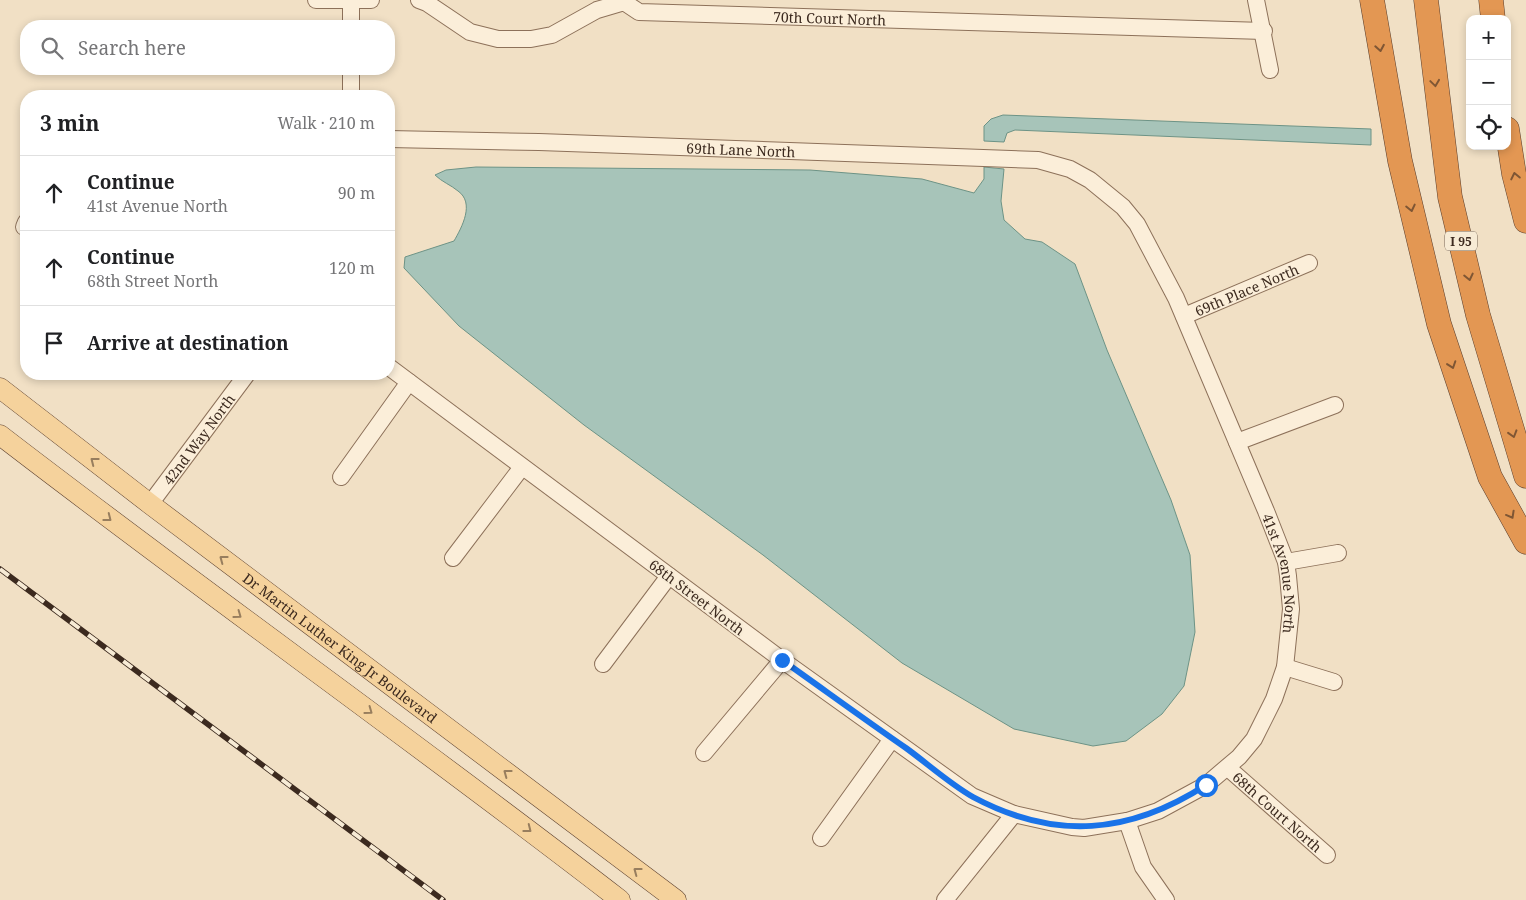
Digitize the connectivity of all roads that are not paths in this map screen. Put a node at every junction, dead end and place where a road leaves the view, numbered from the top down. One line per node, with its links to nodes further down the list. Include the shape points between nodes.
1 (316, 0): 2 (street)
2 (351, 0): 3 (street); 11 (street)
3 (371, 0)
4 (419, 0): 9 (street, 70th Court North, via 470,32 506,39 552,35 597,10)
5 (1256, 0): 12 (street)
6 (1372, 0): 33 (highway, one-way to 33, via 1400,161 1439,324 1490,477)
7 (1426, 0): 30 (highway, I 95, one-way to 30, via 1450,197 1478,315)
8 (1491, 0): 10 (highway)
9 (624, 1): 12 (street, 70th Court North, via 639,12)
10 (1493, 15)
11 (351, 20)
12 (1264, 31): 13 (street)
13 (1270, 70)
14 (351, 75): 15 (street)
15 (351, 90)
16 (395, 139): 18 (street, 69th Lane North, via 1028,160 1070,169)
17 (1510, 150): 19 (highway, one-way to 17)
18 (1090, 180): 21 (street, 41st Avenue North, via 1112,196 1137,224)
19 (1526, 221)
20 (1309, 263): 21 (street, 69th Place North)
21 (1184, 316): 28 (street, 41st Avenue North)
22 (395, 372): 24 (street, 68th Street North)
23 (242, 380): 32 (street, 42nd Way North)
24 (408, 382): 29 (street, 68th Street North); 31 (street)
25 (3, 390): 32 (main road, Dr Martin Luther King Jr Boulevard, one-way to 25)
26 (1335, 405): 28 (street)
27 (0, 435): 49 (main road, one-way to 49, via 145,547 486,796)
28 (1237, 442): 36 (street, 41st Avenue North)
29 (522, 467): 35 (street); 37 (street, 68th Street North)
30 (1526, 476)
31 (341, 477)
32 (150, 504): 50 (main road, Dr Martin Luther King Jr Boulevard, one-way to 32)
33 (1526, 542)
34 (1338, 553): 36 (street)
35 (453, 558)
36 (1286, 562): 40 (street, 41st Avenue North, via 1291,609)
37 (670, 576): 38 (street, 68th Street North); 39 (street)
38 (782, 660): 42 (street, 68th Street North); 43 (street)
39 (603, 664)
40 (1285, 667): 41 (street); 44 (street, 41st Avenue North, via 1260,729)
41 (1334, 682)
42 (892, 739): 45 (street, 68th Street North, via 972,796); 47 (street)
43 (704, 753)
44 (1228, 768): 46 (street, 41st Avenue North, via 1188,797); 48 (street, 68th Court North)
45 (1014, 814): 46 (street, 41st Avenue North, via 1084,828); 51 (street)
46 (1127, 821): 52 (street, via 1143,867)
47 (821, 838)
48 (1327, 855)
49 (620, 900)
50 (676, 900)
51 (945, 900)
52 (1166, 900)

